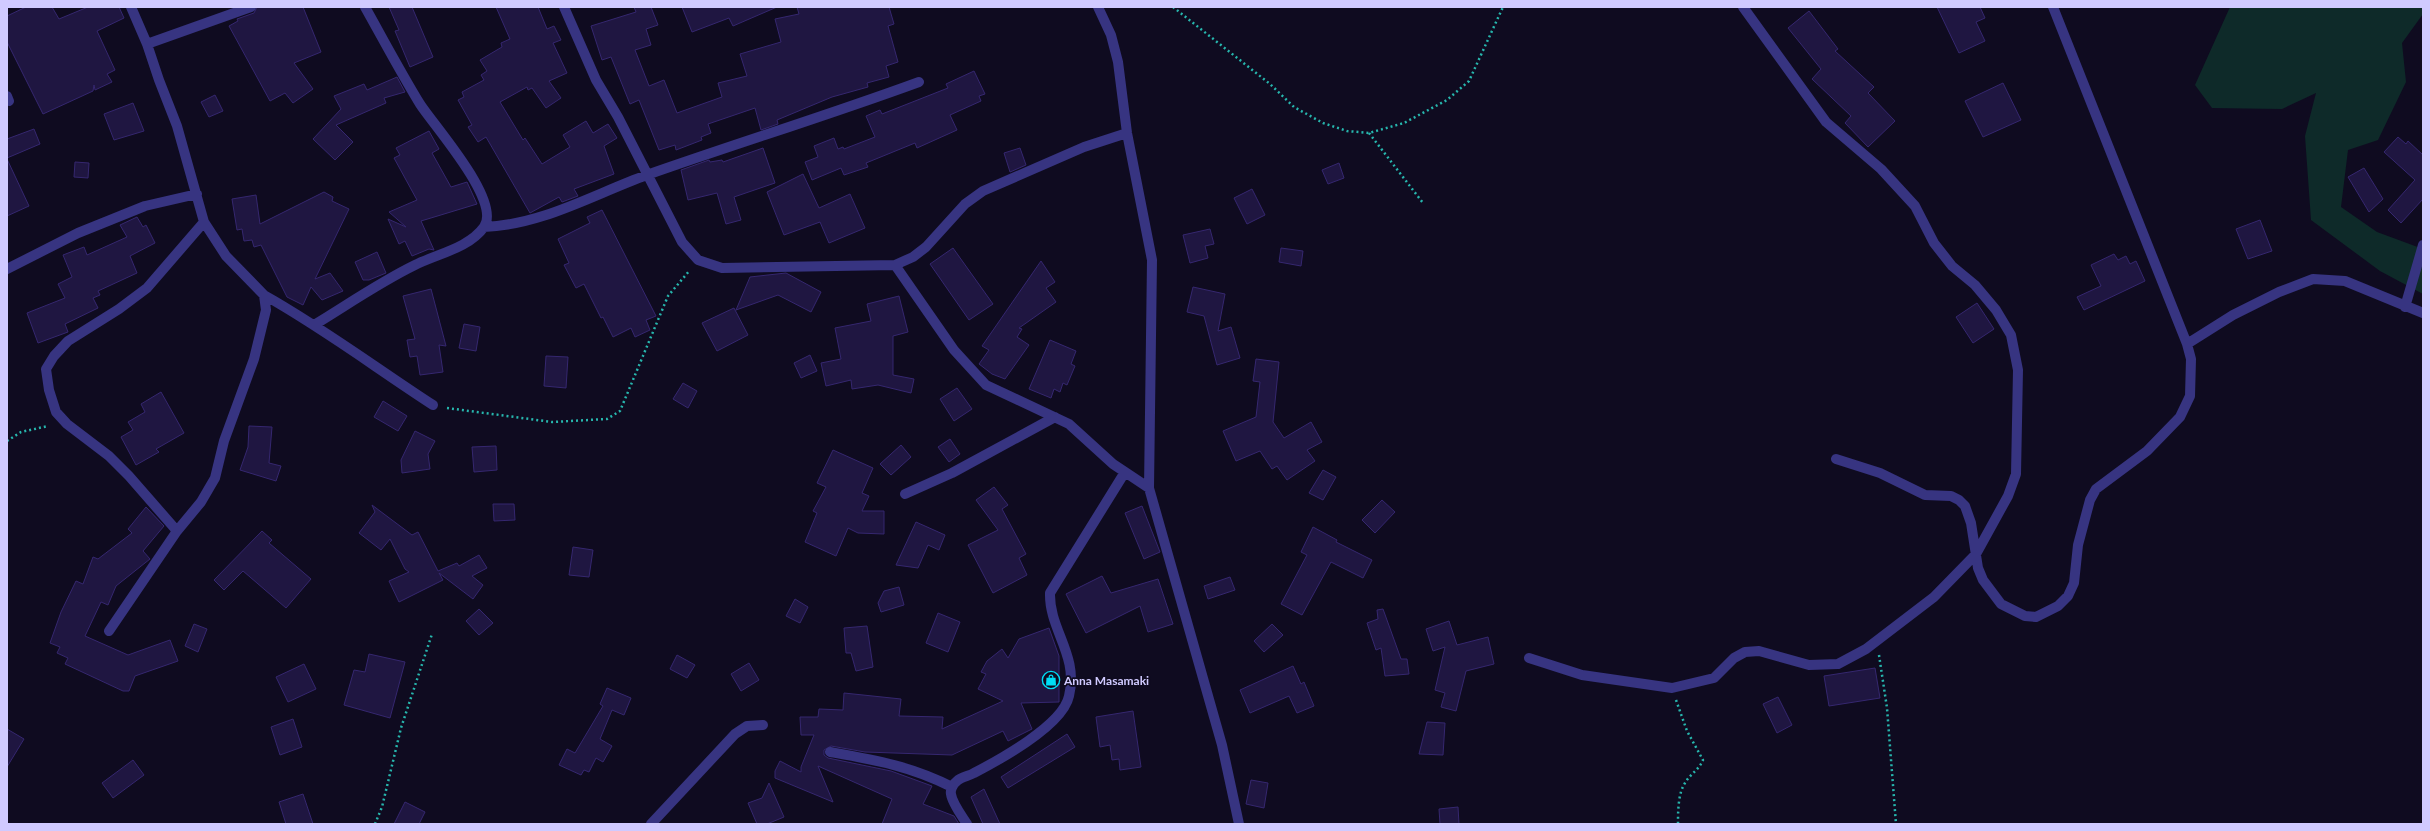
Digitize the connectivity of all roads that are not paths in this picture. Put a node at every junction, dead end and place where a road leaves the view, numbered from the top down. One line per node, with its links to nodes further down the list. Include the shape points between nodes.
1 (131, 7): 8 (street)
2 (251, 7): 8 (street)
3 (364, 7): 14 (street, via 421,105 458,154 476,184 486,211)
4 (564, 7): 11 (street, via 596,80 618,117)
5 (1098, 7): 10 (street, via 1111,35 1118,62)
6 (1744, 7): 30 (street, via 1826,122 1881,169 1915,206 1934,243 1952,266 1975,285 1996,310 2011,335 2018,370 2016,474 2008,496)
7 (2053, 7): 22 (street)
8 (147, 44): 12 (street, via 178,126)
9 (919, 82): 11 (street)
10 (1127, 134): 16 (street, via 1084,147 983,191 965,204 926,247 913,257); 27 (street, via 1152,260)
11 (647, 176): 14 (street, via 523,222); 16 (street, via 682,242 698,260 722,268)
12 (197, 194): 13 (street); 17 (street, via 145,206 84,230)
13 (204, 222): 18 (street, via 226,256); 29 (street, via 147,288 68,341 46,369 56,412 119,466)
14 (484, 227): 21 (street, via 453,249 415,265)
15 (2423, 245): 19 (street)
16 (895, 265): 24 (street, via 954,350 986,385)
17 (7, 269)
18 (264, 296): 21 (street); 29 (street, via 264,327 224,441 215,478 201,502)
19 (2405, 307): 20 (street); 22 (street, via 2345,281 2313,279 2233,315)
20 (2423, 313)
21 (314, 325): 23 (street)
22 (2187, 344): 30 (street, via 2191,359 2190,390 2180,417 2147,451 2106,481 2093,494 2078,545 2074,583 2068,596 2058,606 2036,617 2025,616 2000,604 1982,580)
23 (433, 405)
24 (1055, 417): 26 (street, via 1069,424); 28 (street, via 952,473)
25 (1836, 459): 30 (street, via 1880,473 1925,495 1951,496 1959,500 1965,506 1971,523)
26 (1125, 472): 27 (street); 35 (street, via 1050,593 1050,610 1067,649 1071,670 1069,697 1060,714 1045,730 957,781)
27 (1149, 488): 38 (street, via 1222,745)
28 (905, 494)
29 (177, 531): 31 (street)
30 (1976, 554): 32 (street, via 1934,597 1877,641 1838,664 1809,664 1759,651 1746,652 1734,658 1714,678 1672,688 1582,675)
31 (109, 631)
32 (1529, 658)
33 (763, 725): 36 (street, via 747,726 735,734)
34 (830, 752): 35 (street, via 889,762 933,777)
35 (952, 787): 37 (street, via 951,795)
36 (651, 824)
37 (967, 824)
38 (1239, 824)

